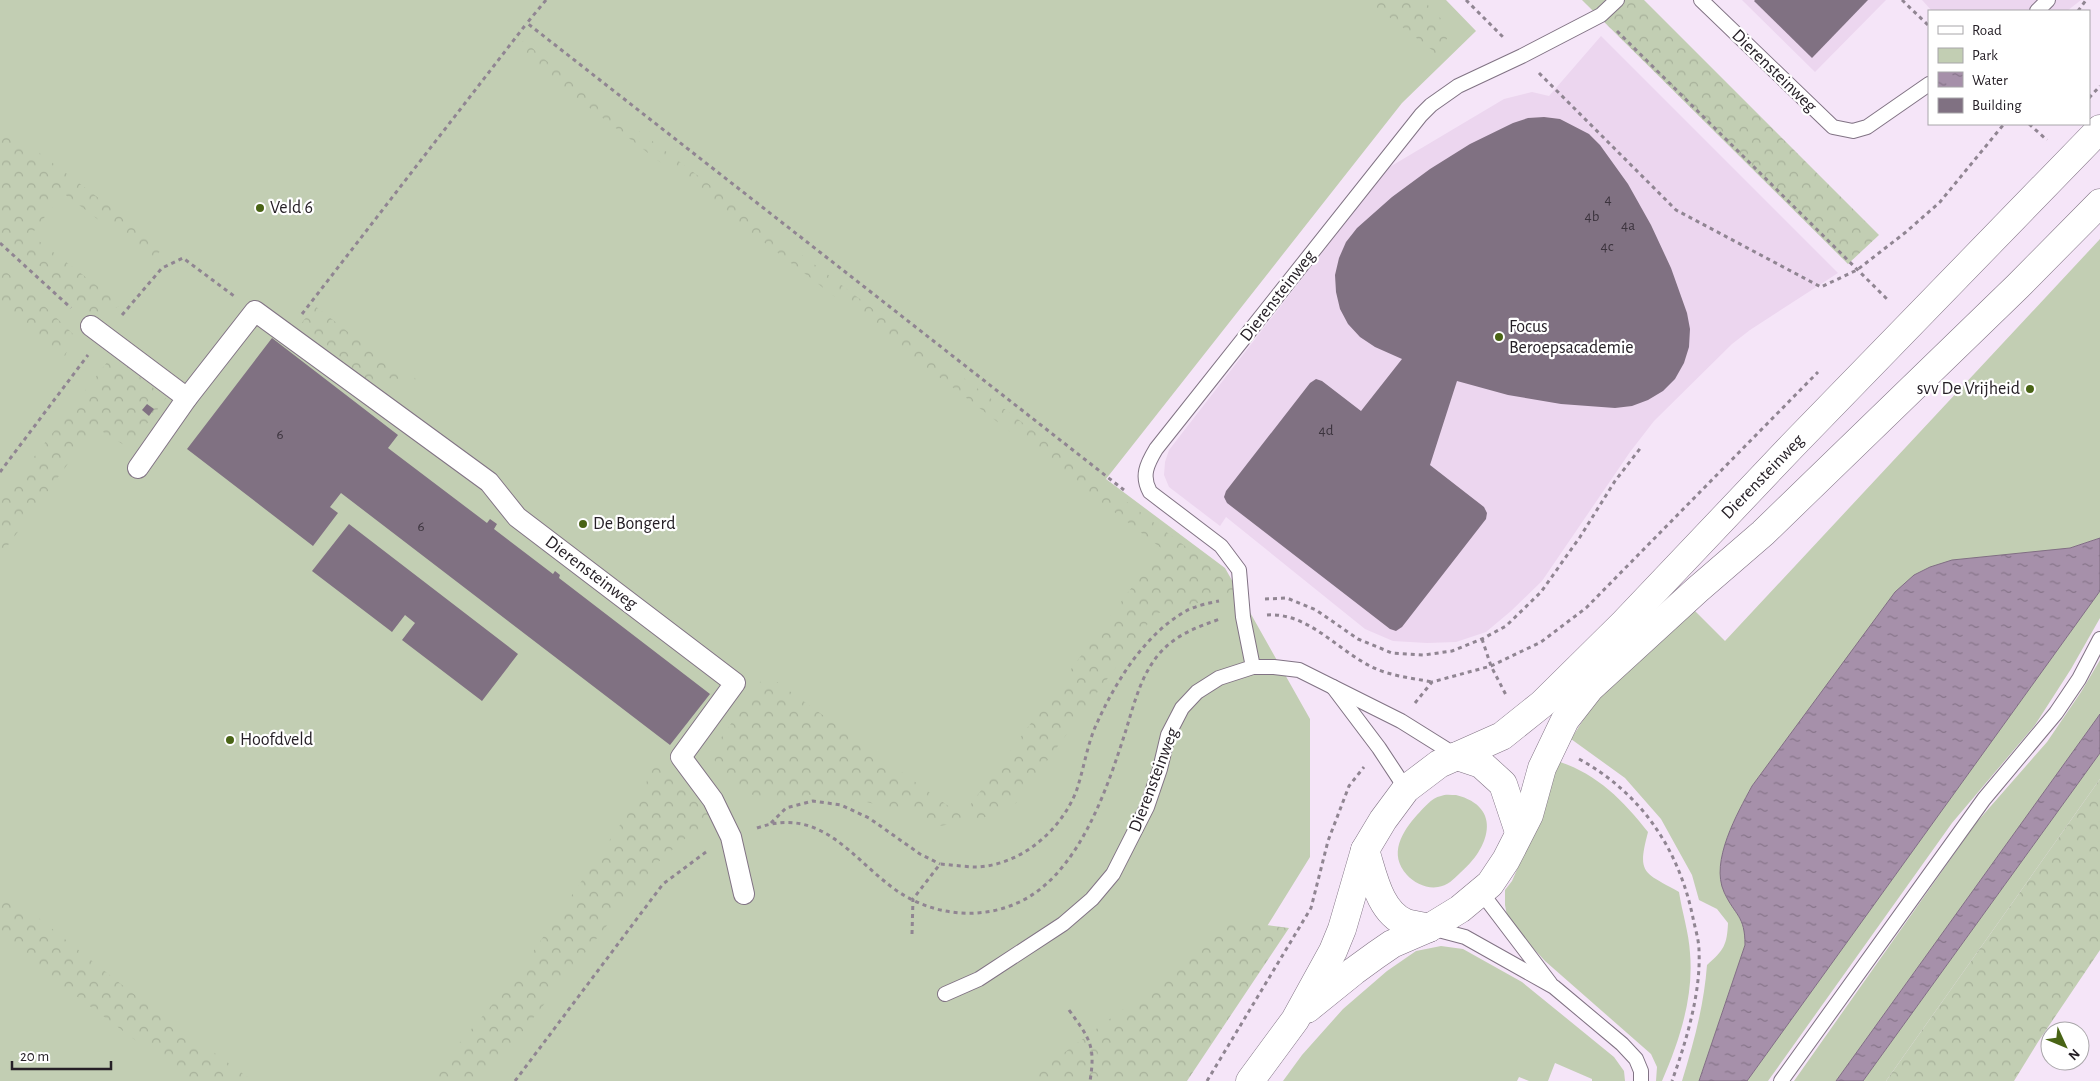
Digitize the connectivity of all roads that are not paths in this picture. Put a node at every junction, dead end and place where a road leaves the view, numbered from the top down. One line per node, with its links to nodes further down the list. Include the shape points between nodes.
1 (1617, 0): 12 (lane, Dierensteinweg, via 1601,16 1458,86 1431,105 1149,461 1145,483 1150,492 1221,546 1239,570 1243,617)
2 (1701, 0): 5 (lane, Dierensteinweg, via 1833,127 1853,131 1867,127)
3 (2048, 0): 4 (lane)
4 (2038, 10)
5 (1928, 85)
6 (2100, 129): 14 (main road, Dierensteinweg, via 1625,622 1524,720 1502,736)
7 (2100, 203): 16 (main road, via 1763,533 1590,688 1565,720 1542,768 1529,816)
8 (91, 326): 9 (street)
9 (187, 398): 10 (street); 19 (street, Dierensteinweg, via 255,311 489,482 517,517 735,683 681,758 713,800 731,837)
10 (138, 468)
11 (2100, 639): 26 (lane, via 2056,713 1984,799)
12 (1253, 668): 13 (lane, Dierensteinweg, via 1299,670); 22 (lane, Dierensteinweg, via 1219,678 1197,692 1182,708 1168,735 1148,807 1113,874 1092,899 1062,924 979,979)
13 (1331, 684): 14 (lane, Dierensteinweg, via 1401,721); 15 (lane, Dierensteinweg)
14 (1457, 756): 15 (main road, via 1439,764); 16 (main road, via 1480,764 1503,784)
15 (1406, 789): 17 (main road)
16 (1519, 832): 18 (main road, via 1506,860)
17 (1365, 850): 20 (main road, via 1378,890 1388,908 1406,923); 23 (main road, via 1338,940)
18 (1481, 892): 20 (main road); 21 (lane)
19 (744, 894)
20 (1429, 928): 21 (lane, via 1465,937); 23 (main road, via 1392,944)
21 (1554, 987): 25 (lane, via 1636,1059)
22 (945, 994)
23 (1295, 1020): 24 (main road)
24 (1250, 1081)
25 (1641, 1081)
26 (1781, 1081)

